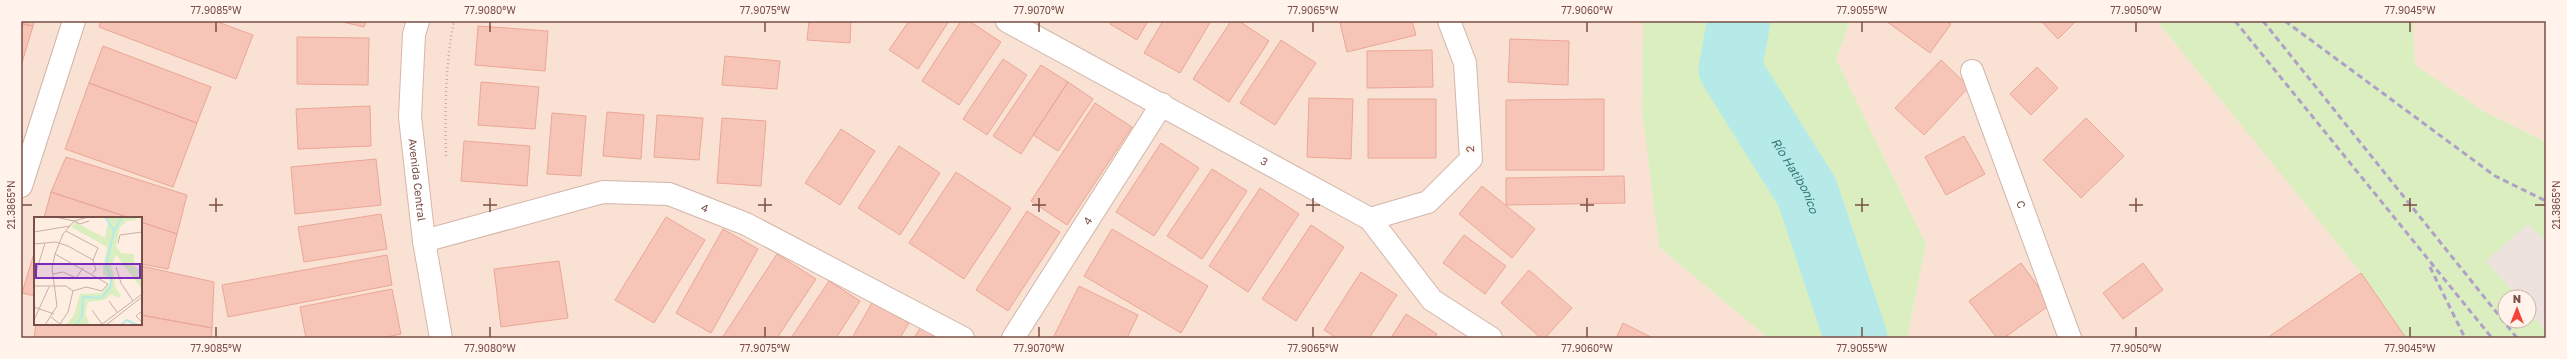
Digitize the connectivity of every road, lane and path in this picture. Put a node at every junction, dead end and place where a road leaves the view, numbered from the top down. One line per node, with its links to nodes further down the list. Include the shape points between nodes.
1 (74, 21): 9 (street)
2 (418, 21): 11 (street, Avenida Central, via 414,34 410,117)
3 (454, 21): 8 (path, via 447,61)
4 (1007, 21): 7 (street, 3)
5 (1449, 21): 10 (street, 2, via 1465,63 1471,159 1428,202)
6 (1972, 71): 16 (street, C)
7 (1162, 104): 10 (street, 3); 14 (street, 4)
8 (447, 160)
9 (21, 186)
10 (1370, 219): 15 (street, 3, via 1432,300)
11 (424, 241): 12 (street, Avenida Central); 13 (street, 4, via 603,192 669,194 746,224)
12 (441, 338)
13 (963, 338)
14 (1013, 338)
15 (1491, 338)
16 (2070, 338)

